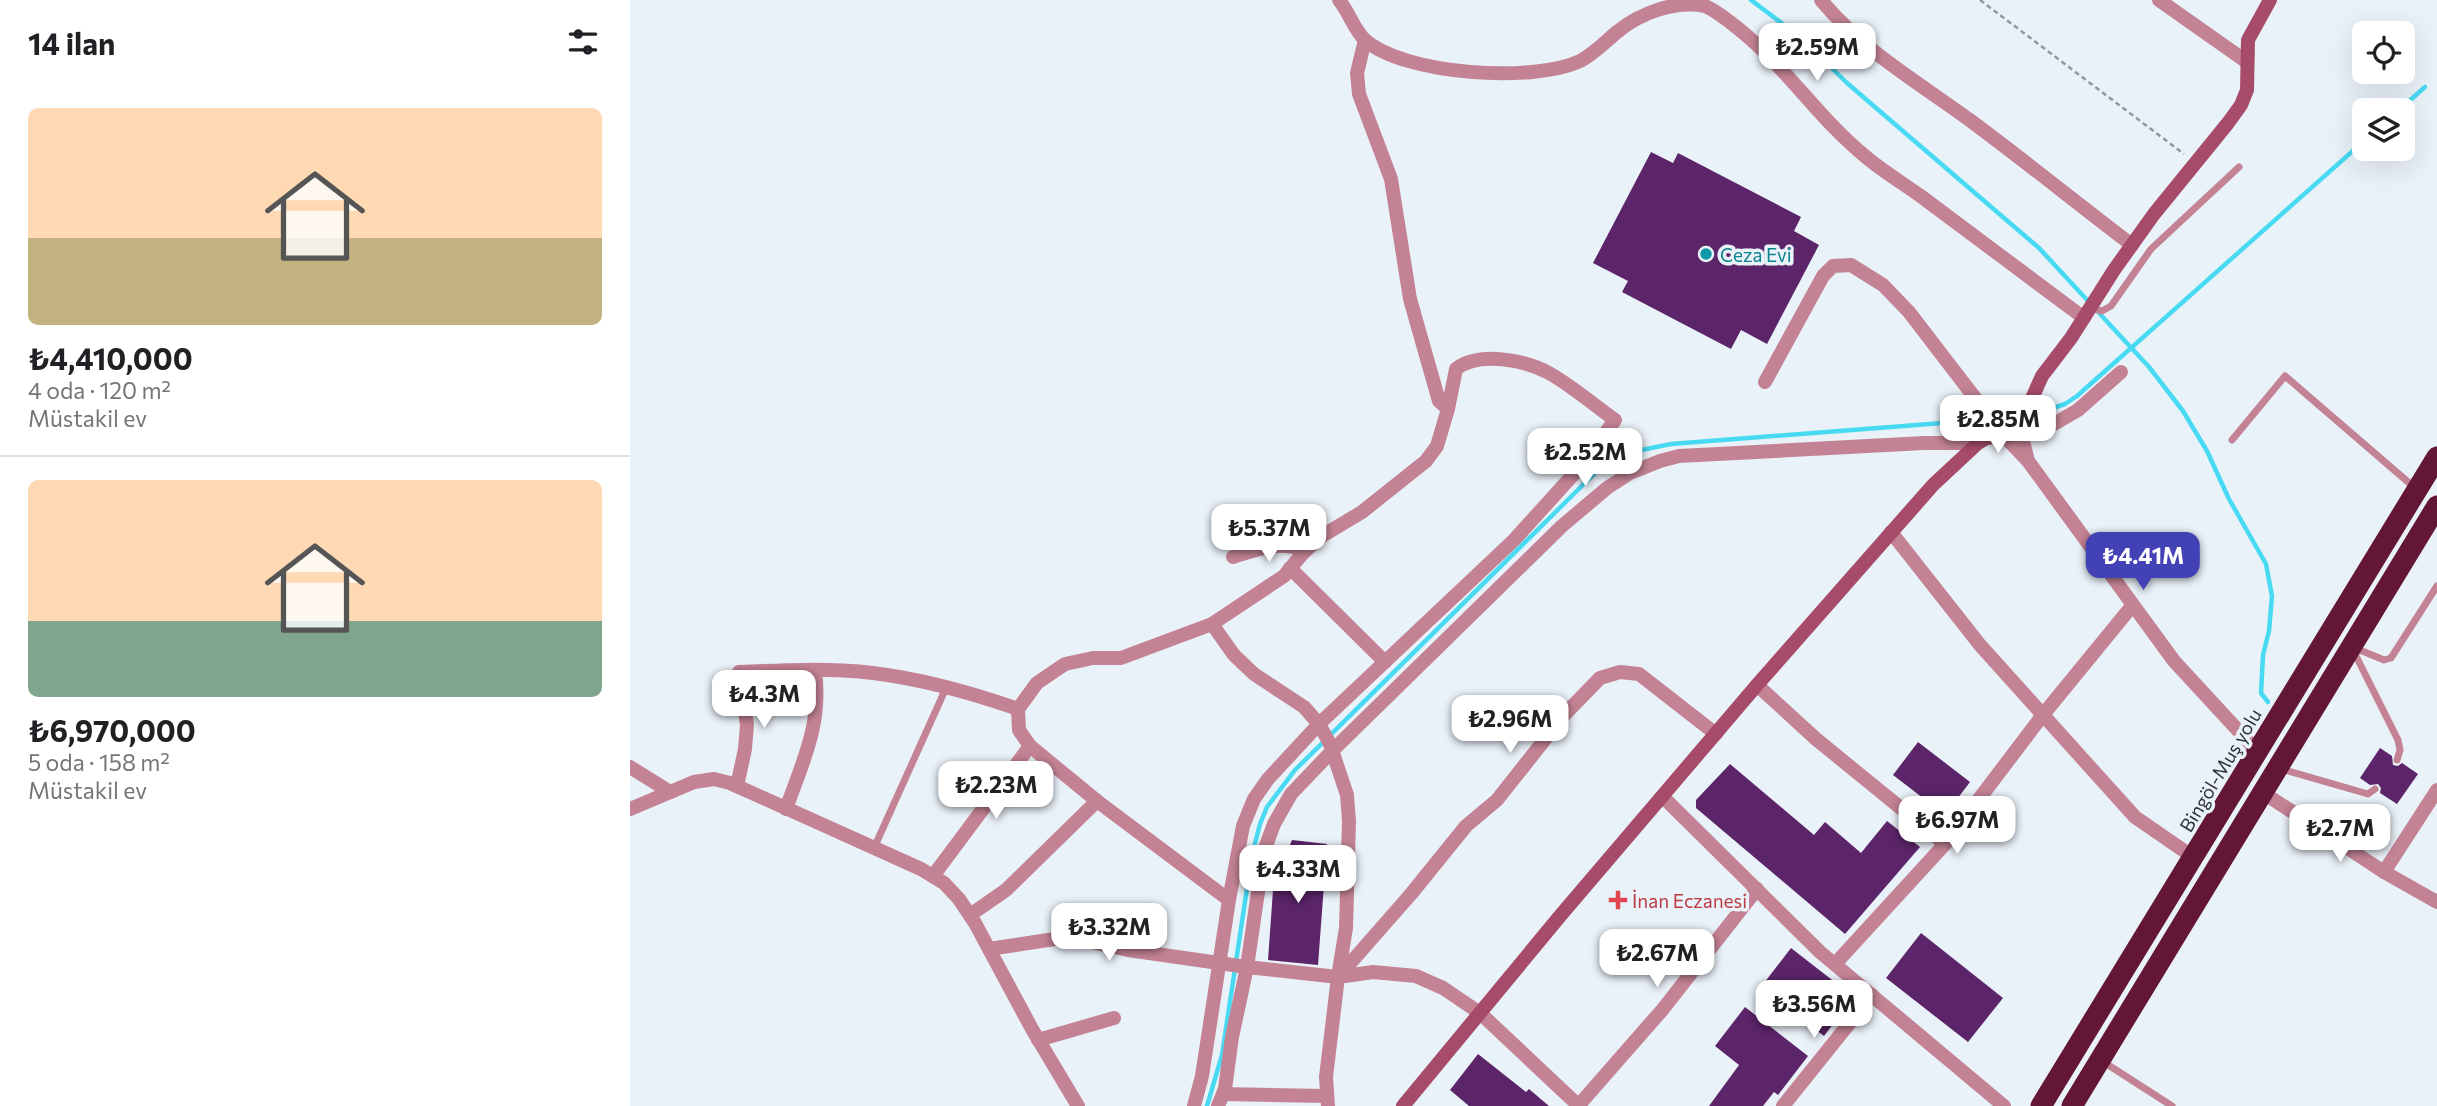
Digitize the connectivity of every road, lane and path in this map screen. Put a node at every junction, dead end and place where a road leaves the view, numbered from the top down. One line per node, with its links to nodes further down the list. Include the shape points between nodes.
1 (1339, 0): 6 (street)
2 (1821, 0): 10 (street, via 1866,46)
3 (1980, 0): 8 (path)
4 (2159, 0): 7 (street)
5 (2270, 0): 7 (street, via 2248,40)
6 (1365, 40): 11 (street, via 1418,63 1521,74 1579,62 1644,13 1677,2 1705,6 1765,51 1831,126 1867,158); 14 (street, via 1357,73 1359,94 1391,178 1410,299 1439,401)
7 (2247, 62): 8 (street, via 2247,90 2241,104)
8 (2196, 162): 10 (street)
9 (2239, 167): 11 (lane)
10 (2132, 245): 11 (street)
11 (2093, 310): 15 (street, via 2042,376)
12 (2121, 372): 15 (street, via 2078,410 2054,424)
13 (1765, 382): 16 (street, via 1823,276 1833,266 1851,265 1883,285 1909,312)
14 (1448, 410): 24 (street, via 1437,446 1426,461); 31 (street, via 1457,369 1485,358 1548,372 1615,420 1514,540)
15 (2021, 428): 16 (street); 20 (street)
16 (2005, 437): 18 (street); 20 (street)
17 (2232, 440): 21 (lane, via 2285,376)
18 (1978, 443): 23 (street); 38 (street, via 1697,454 1642,467 1607,488 1562,526)
19 (2437, 457): 21 (highway, Bingöl-Muş yolu)
20 (2028, 461): 28 (street)
21 (2417, 490): 40 (highway, Bingöl-Muş yolu)
22 (2437, 506): 30 (highway)
23 (1891, 532): 33 (street); 36 (street)
24 (1306, 550): 25 (street, via 1274,544); 26 (street)
25 (1233, 557)
26 (1290, 568): 29 (street); 31 (street)
27 (2437, 586): 30 (lane, via 2391,658 2384,660)
28 (2132, 606): 36 (street); 40 (street, via 2174,661)
29 (1212, 624): 35 (street, via 1121,658 1065,664 1037,683); 38 (street, via 1234,655 1304,707)
30 (2351, 647): 41 (lane, via 2398,740); 43 (highway)
31 (1385, 662): 38 (street)
32 (815, 671): 34 (street, via 873,673); 44 (street, via 739,672 747,725); 51 (street, via 817,715)
33 (1757, 685): 37 (street); 53 (street)
34 (946, 688): 35 (street); 54 (lane)
35 (1018, 709): 39 (street, via 1019,730)
36 (2042, 716): 53 (street); 55 (street, via 2136,817)
37 (1716, 734): 49 (street); 65 (street, via 1639,674 1620,672 1600,678 1497,800 1459,833)
38 (1326, 738): 59 (street, via 1268,779 1254,799 1243,826); 64 (street, via 1268,837); 65 (street, via 1347,794 1349,821 1346,928)
39 (1030, 746): 50 (street); 57 (street)
40 (2258, 752): 55 (highway, Bingöl-Muş yolu)
41 (2397, 760)
42 (630, 767): 47 (street)
43 (2277, 768): 45 (lane, via 2368,794); 48 (highway)
44 (737, 786): 47 (street, via 714,779); 51 (street)
45 (2375, 789)
46 (2437, 790): 56 (street)
47 (670, 792): 52 (street)
48 (2262, 792): 56 (street); 70 (highway)
49 (1663, 797): 58 (street); 67 (street)
50 (1097, 801): 59 (street); 61 (street, via 1006,890)
51 (786, 809): 54 (street)
52 (630, 810)
53 (1945, 844): 63 (street)
54 (873, 849): 57 (street)
55 (2193, 857): 79 (highway, Bingöl-Muş yolu)
56 (2384, 872): 60 (street)
57 (933, 876): 61 (street, via 960,899)
58 (1757, 889): 63 (street); 76 (street, via 1663,1009)
59 (1229, 900): 64 (street)
60 (2437, 902)
61 (970, 915): 62 (street)
62 (989, 948): 64 (street, via 1068,937); 69 (street)
63 (1835, 964): 66 (street)
64 (1234, 965): 65 (street); 71 (street, via 1231,1037); 74 (street)
65 (1338, 977): 67 (street, via 1373,972 1416,976); 72 (street)
66 (1872, 995): 77 (street); 78 (street)
67 (1480, 1013): 75 (street); 76 (street)
68 (1114, 1018): 69 (street)
69 (1038, 1040): 73 (street)
70 (2100, 1060): 80 (highway); 81 (lane)
71 (1220, 1100): 72 (street)
72 (1327, 1101)
73 (1078, 1106)
74 (1194, 1106)
75 (1403, 1106)
76 (1578, 1106)
77 (1783, 1106)
78 (2004, 1106)
79 (2041, 1106)
80 (2072, 1106)
81 (2172, 1106)

